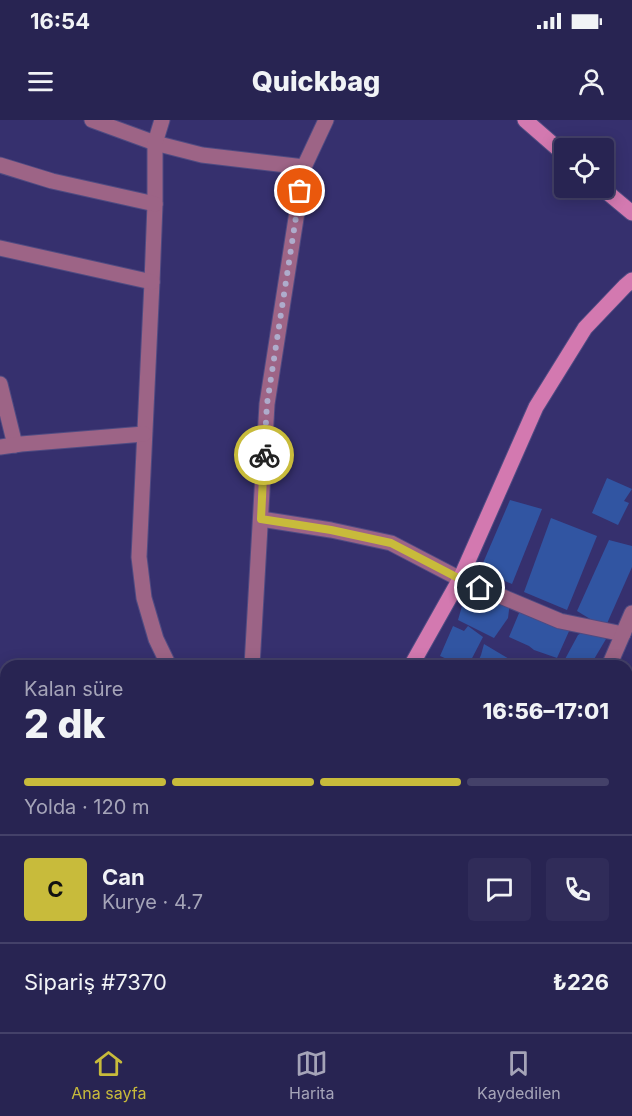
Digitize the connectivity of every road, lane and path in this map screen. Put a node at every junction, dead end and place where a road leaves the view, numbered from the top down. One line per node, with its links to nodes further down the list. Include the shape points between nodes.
1 (92, 120): 5 (street)
2 (162, 120): 5 (street)
3 (326, 120): 8 (street)
4 (525, 120): 6 (street)
5 (155, 143): 8 (street, via 202,155); 10 (street)
6 (554, 145)
7 (0, 165): 10 (street)
8 (304, 167): 18 (street, via 267,404)
9 (614, 198): 11 (street)
10 (155, 204): 14 (street)
11 (632, 213)
12 (0, 248): 14 (street)
13 (632, 280): 19 (street, via 585,328 536,407)
14 (152, 282): 16 (street)
15 (0, 384): 17 (street)
16 (144, 434): 17 (street); 22 (street, via 138,557 144,598)
17 (8, 446)
18 (261, 519): 19 (street, via 391,543); 23 (street)
19 (460, 579): 21 (street, via 560,621); 24 (street)
20 (632, 613): 21 (street)
21 (623, 634): 25 (street)
22 (166, 660)
23 (252, 660)
24 (414, 660)
25 (612, 660)

